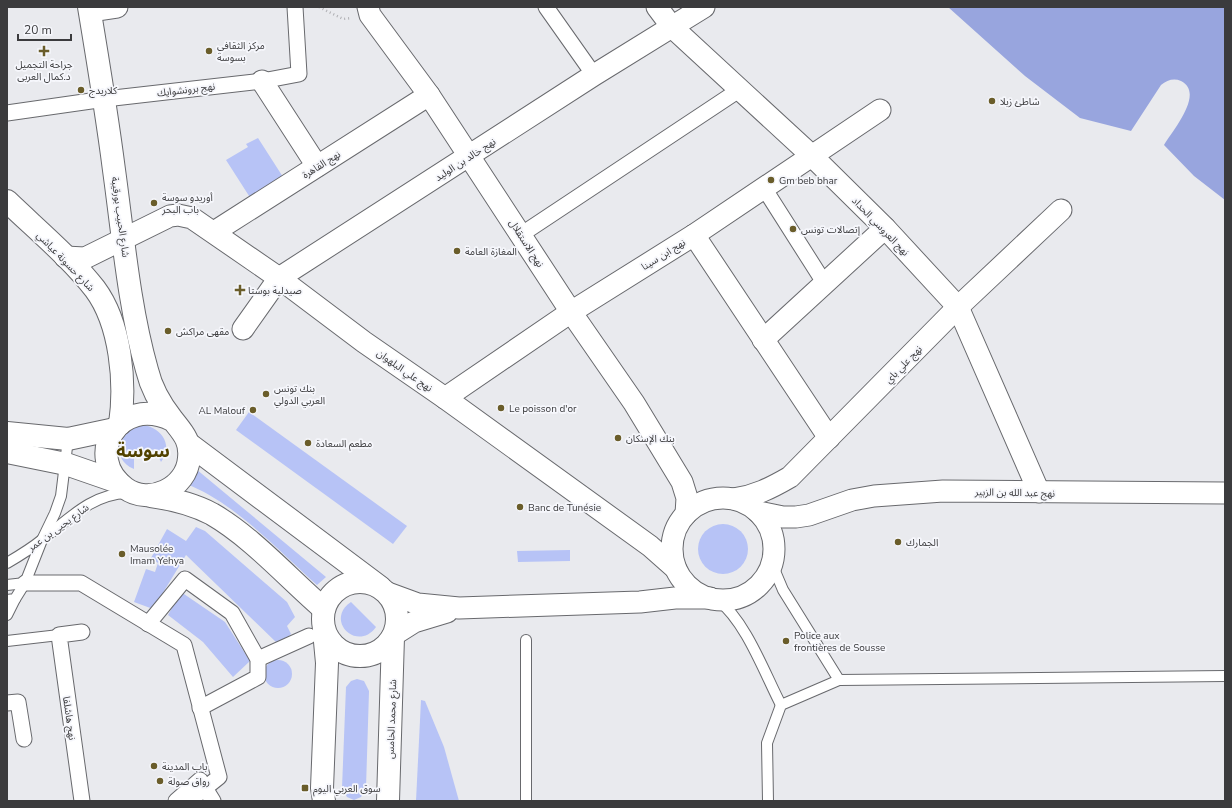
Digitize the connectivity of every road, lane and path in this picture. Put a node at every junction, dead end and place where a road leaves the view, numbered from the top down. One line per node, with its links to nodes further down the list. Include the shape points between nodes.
1 (117, 7): 7 (street)
2 (295, 7): 11 (street, نهج برونشوايك, via 299,74)
3 (319, 7): 8 (path, via 343,19)
4 (546, 7): 10 (street)
5 (657, 7): 9 (street, نهج العروسي الحداد)
6 (704, 7): 9 (street, نهج خالد بن الوليد)
7 (90, 9): 14 (main road, شارع الحبيب بورقيبة)
8 (369, 11): 13 (street, نهج الاستقلال)
9 (672, 27): 10 (street, نهج خالد بن الوليد); 12 (street, نهج العروسي الحداد)
10 (594, 75): 18 (street, نهج خالد بن الوليد)
11 (262, 81): 14 (street, نهج برونشوايك); 19 (street)
12 (739, 90): 17 (street, نهج العروسي الحداد); 25 (street)
13 (429, 95): 18 (street, نهج الاستقلال); 19 (street, نهج القاهرة)
14 (105, 99): 16 (street, نهج برونشوايك); 27 (main road, شارع الحبيب بورقيبة)
15 (880, 110): 17 (street, نهج ابن سينا)
16 (7, 113)
17 (812, 156): 20 (street, نهج ابن سينا); 23 (street, نهج العروسي الحداد)
18 (468, 157): 25 (street, نهج الاستقلال); 29 (street, نهج خالد بن الوليد)
19 (317, 166): 24 (street, نهج القاهرة)
20 (764, 188): 26 (street, نهج ابن سينا); 30 (street)
21 (7, 201): 28 (main road, شارع حسونة عياشي)
22 (1061, 210): 31 (street, نهج علي باي)
23 (885, 228): 30 (street); 31 (street, نهج العروسي الحداد)
24 (214, 232): 27 (street, نهج علي البلهوان, via 192,218 178,215 170,216); 29 (street, نهج علي البلهوان)
25 (522, 234): 32 (street, نهج الاستقلال)
26 (694, 235): 32 (street, نهج ابن سينا); 34 (street)
27 (123, 240): 28 (street, نهج علي البلهوان, via 85,258); 36 (main road, شارع الحبيب بورقيبة, via 147,371)
28 (65, 257): 37 (main road, شارع حسونة عياشي, via 95,290 107,312 115,336 124,391)
29 (279, 278): 33 (street, نهج خالد بن الوليد); 35 (street, نهج علي البلهوان, via 364,342)
30 (825, 284): 34 (street)
31 (958, 306): 39 (street, نهج علي باي); 46 (street, نهج العروسي الحداد)
32 (571, 312): 35 (street, نهج ابن سينا); 44 (street, نهج الاستقلال, via 634,403)
33 (243, 329)
34 (763, 340): 39 (street)
35 (445, 398): 56 (street, نهج علي البلهوان, via 650,546)
36 (172, 420): 37 (main road, via 161,414 148,412 135,415); 41 (main road)
37 (118, 426): 40 (main road); 45 (main road, via 109,439 107,462 111,472)
38 (7, 433): 40 (main road)
39 (829, 438): 49 (street, نهج علي باي, via 790,476 769,489)
40 (68, 439): 43 (lane)
41 (189, 444): 45 (main road, via 187,469 172,488 160,493); 59 (main road)
42 (7, 452): 43 (main road)
43 (66, 464): 45 (main road); 53 (lane, via 56,513)
44 (682, 482): 48 (street, نهج الاستقلال, via 695,492); 51 (street, نهج الاستقلال, via 687,498)
45 (134, 490): 53 (lane, شارع يحيى بن عمر, via 99,499 77,512); 64 (main road, via 184,503 212,515 288,574)
46 (1039, 492): 47 (street, نهج عبد الله بن الزبير); 52 (street, نهج عبد الله بن الزبير, via 943,491 874,496 852,500)
47 (1225, 493)
48 (713, 499): 49 (street); 51 (street, via 703,502)
49 (734, 499): 50 (street)
50 (758, 512): 52 (street, نهج عبد الله بن الزبير, via 783,517); 54 (street, via 772,534)
51 (686, 514): 56 (street, via 674,534 672,546)
52 (809, 515): 54 (street, نهج عبد الله بن الزبير, via 788,535)
53 (42, 540): 55 (lane, شارع يحيى بن عمر); 57 (lane)
54 (772, 562): 60 (street, via 766,577 745,595 732,599); 75 (lane, via 783,590)
55 (7, 564)
56 (678, 573): 60 (street, via 698,594); 62 (street, via 661,591)
57 (25, 583): 58 (lane); 61 (lane); 66 (street, via 81,583)
58 (7, 585)
59 (384, 590): 63 (street, via 418,604); 64 (main road, via 363,582 344,585 328,599); 70 (main road, via 393,601 398,617)
60 (714, 599): 62 (street, via 675,598); 77 (lane, via 728,608 738,621)
61 (11, 600): 65 (lane)
62 (640, 602): 63 (street)
63 (459, 608): 70 (street, via 414,622)
64 (324, 609): 68 (main road)
65 (7, 615)
66 (148, 624): 73 (street, via 185,579 232,613); 78 (street, via 184,645)
67 (82, 632): 69 (street)
68 (317, 633): 70 (main road, via 339,650 362,657 375,654); 73 (street); 81 (main road, via 327,663)
69 (59, 635): 72 (lane); 83 (street, نهج هاشلفا)
70 (394, 636): 82 (main road, شارع محمد الخامس)
71 (526, 640): 87 (lane)
72 (7, 641)
73 (258, 659): 78 (street, via 258,677)
74 (1225, 676): 75 (lane)
75 (840, 680): 77 (lane)
76 (7, 703): 79 (street, via 18,702)
77 (781, 705): 88 (lane, via 767,743)
78 (200, 708): 80 (street, via 219,776)
79 (24, 739)
80 (202, 784): 84 (street); 85 (street); 86 (street)
81 (322, 797)
82 (387, 797)
83 (82, 801)
84 (176, 801)
85 (188, 801)
86 (213, 801)
87 (526, 801)
88 (768, 801)

